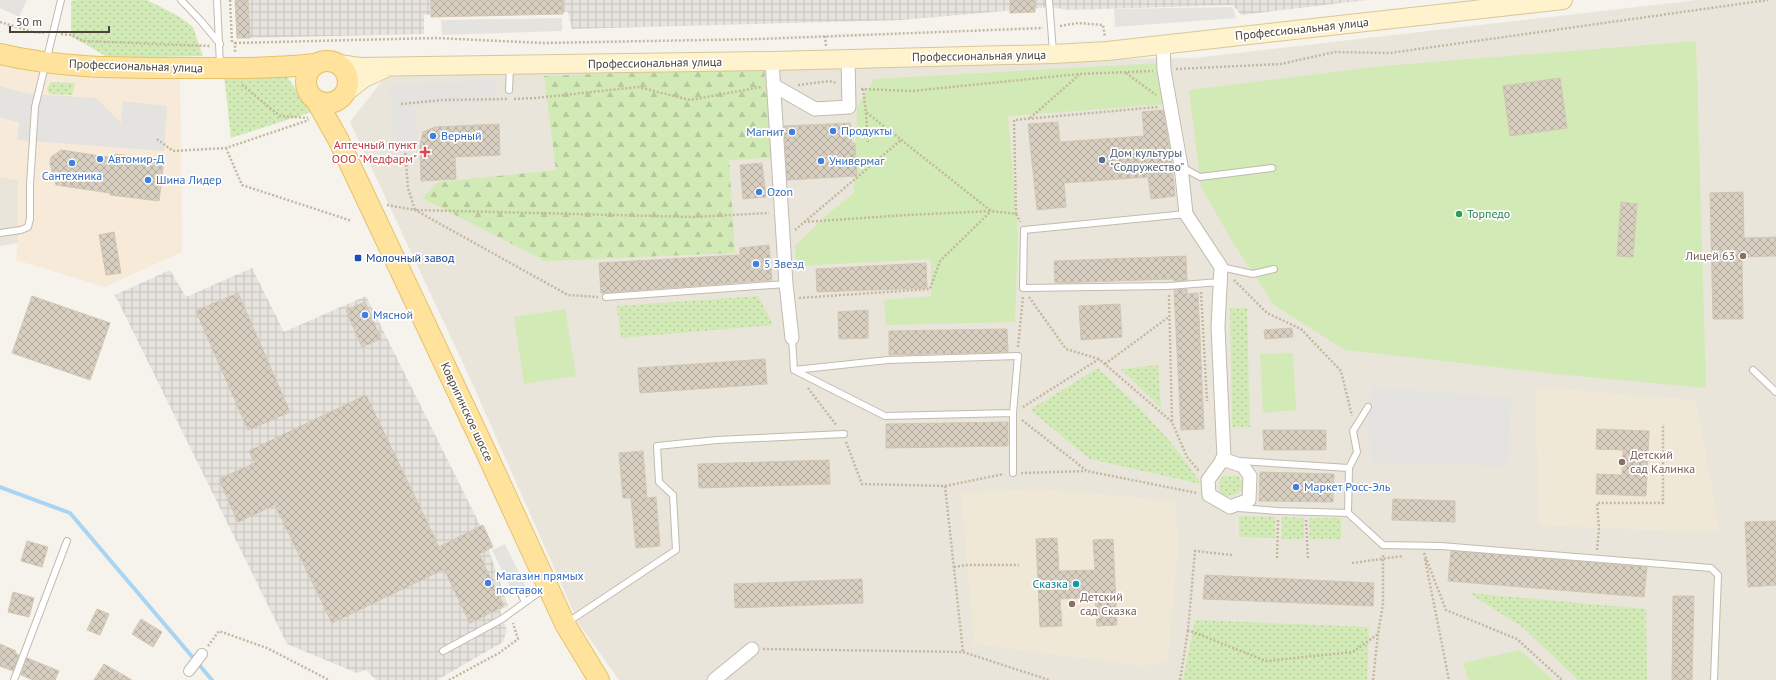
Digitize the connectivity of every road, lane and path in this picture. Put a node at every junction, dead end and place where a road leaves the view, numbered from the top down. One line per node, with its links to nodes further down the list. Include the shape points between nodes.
1 (61, 0): 8 (lane)
2 (181, 0): 10 (lane)
3 (217, 0): 10 (lane)
4 (1049, 0): 7 (lane)
5 (1563, 0): 9 (main road, Профессиональная улица)
6 (0, 22): 8 (path, via 33,32)
7 (1051, 28): 10 (path, via 744,40 543,43 436,38); 11 (path, via 1078,23 1103,25); 13 (lane)
8 (53, 33): 10 (path, via 71,35 83,41); 16 (lane)
9 (1163, 44): 11 (main road, Профессиональная улица); 31 (street)
10 (220, 45): 22 (lane)
11 (1107, 51): 13 (main road, Профессиональная улица); 24 (path)
12 (0, 54): 16 (main road, Профессиональная улица)
13 (1053, 54): 14 (main road, Профессиональная улица)
14 (848, 59): 15 (main road, Профессиональная улица); 26 (street, via 849,107 815,109)
15 (772, 61): 19 (main road, Профессиональная улица); 26 (street)
16 (46, 62): 22 (main road, Профессиональная улица, via 90,67); 51 (lane, via 35,107 28,227)
17 (316, 64): 18 (main road, Профессиональная улица, via 327,61); 21 (main road, Профессиональная улица); 30 (main road, via 308,74)
18 (339, 64): 20 (main road, Профессиональная улица, via 360,67); 29 (main road, via 347,73 349,85)
19 (510, 65): 20 (main road, Профессиональная улица); 28 (lane)
20 (393, 66): 29 (main road, Профессиональная улица, via 364,78)
21 (273, 67): 22 (main road, Профессиональная улица); 30 (main road, Профессиональная улица, via 296,75)
22 (220, 68)
23 (1125, 72): 31 (path)
24 (1110, 73)
25 (1079, 74): 33 (path)
26 (773, 85): 45 (street)
27 (863, 89): 32 (path)
28 (509, 90)
29 (343, 96): 30 (main road, via 328,104); 36 (main road, Ковригинское шоссе, via 334,112)
30 (312, 102): 36 (main road, Ковригинское шоссе); 38 (path)
31 (1170, 105): 33 (path); 40 (street)
32 (866, 112): 35 (path); 37 (path)
33 (1030, 118): 46 (path, via 1014,120)
34 (157, 139): 38 (path, via 173,150)
35 (901, 140): 44 (path); 49 (path)
36 (339, 141): 99 (main road, Ковригинское шоссе)
37 (868, 142)
38 (226, 148): 48 (path, via 242,185)
39 (405, 149): 43 (path, via 408,188)
40 (1181, 166): 41 (lane, via 1200,177); 47 (street)
41 (1272, 168)
42 (385, 204): 43 (path)
43 (415, 210): 45 (path, via 694,217); 60 (path, via 568,295)
44 (991, 211): 46 (path); 49 (path); 61 (path, via 940,260 930,289)
45 (781, 212): 52 (street)
46 (1016, 214): 50 (path)
47 (1186, 214): 50 (lane); 53 (street)
48 (352, 221)
49 (804, 222): 52 (path)
50 (1024, 230): 59 (lane)
51 (0, 233)
52 (783, 240): 57 (street)
53 (1221, 267): 54 (lane, via 1253,274); 55 (street); 75 (path, via 1267,313 1301,329 1341,371 1353,420)
54 (1274, 269)
55 (1220, 282): 56 (lane); 77 (street, via 1218,327 1224,458)
56 (1201, 283): 58 (lane); 70 (path)
57 (786, 284): 60 (lane); 61 (street)
58 (1168, 286): 59 (lane); 62 (path)
59 (1023, 288): 64 (path); 65 (path, via 1066,349)
60 (606, 297)
61 (788, 298): 63 (street)
62 (1170, 316): 66 (path); 73 (path)
63 (792, 338): 67 (lane)
64 (1018, 356): 67 (lane, via 888,360); 72 (lane)
65 (1099, 359): 66 (path); 72 (path)
66 (1105, 364): 73 (path)
67 (794, 370): 72 (lane, via 885,416); 76 (path)
68 (1753, 370): 69 (lane)
69 (1776, 392)
70 (1207, 405)
71 (1368, 407): 75 (lane)
72 (1013, 413): 79 (lane); 81 (path, via 1087,471)
73 (1172, 422): 80 (path, via 1187,457)
74 (1663, 424): 94 (path, via 1663,504 1597,503 1599,528)
75 (1353, 431): 78 (lane, via 1357,452)
76 (844, 434): 98 (path, via 862,484 945,486); 103 (lane, via 717,440 657,446 659,482 673,495 676,550)
77 (1222, 459): 78 (lane); 80 (street); 82 (street, via 1243,466 1250,476 1249,500)
78 (1349, 468): 85 (lane)
79 (1013, 473)
80 (1208, 480): 81 (street)
81 (1209, 495): 82 (street)
82 (1230, 507): 83 (lane)
83 (1278, 511): 84 (lane); 92 (path)
84 (1305, 512): 85 (lane); 95 (path)
85 (1348, 513): 87 (lane)
86 (67, 541): 111 (lane)
87 (1383, 545): 93 (path); 94 (lane, via 1441,546)
88 (1424, 552): 89 (path); 119 (path); 120 (path, via 1446,610 1517,639)
89 (1417, 553)
90 (1232, 555): 104 (path, via 1195,551)
91 (1404, 556): 93 (path)
92 (1277, 558)
93 (1384, 559): 96 (path); 105 (path, via 1383,604)
94 (1596, 559): 121 (lane, via 1711,568 1718,575)
95 (1308, 560)
96 (1352, 563)
97 (1019, 565): 98 (path)
98 (954, 567): 108 (path)
99 (548, 586): 101 (lane); 103 (main road, Ковригинское шоссе)
100 (520, 592): 101 (lane)
101 (525, 602): 102 (lane)
102 (510, 613): 107 (lane); 113 (path, via 518,638 499,653)
103 (565, 624): 114 (main road, Ковригинское шоссе)
104 (1188, 630): 105 (path, via 1266,661 1353,652); 117 (path)
105 (1378, 634): 118 (path)
106 (752, 649): 108 (path); 115 (street)
107 (442, 651)
108 (963, 652): 116 (path)
109 (202, 654): 110 (street); 112 (path, via 219,631 267,648)
110 (189, 671)
111 (14, 680)
112 (329, 680)
113 (449, 680)
114 (599, 680)
115 (714, 680)
116 (1048, 680)
117 (1180, 680)
118 (1373, 680)
119 (1450, 680)
120 (1562, 680)
121 (1714, 680)

